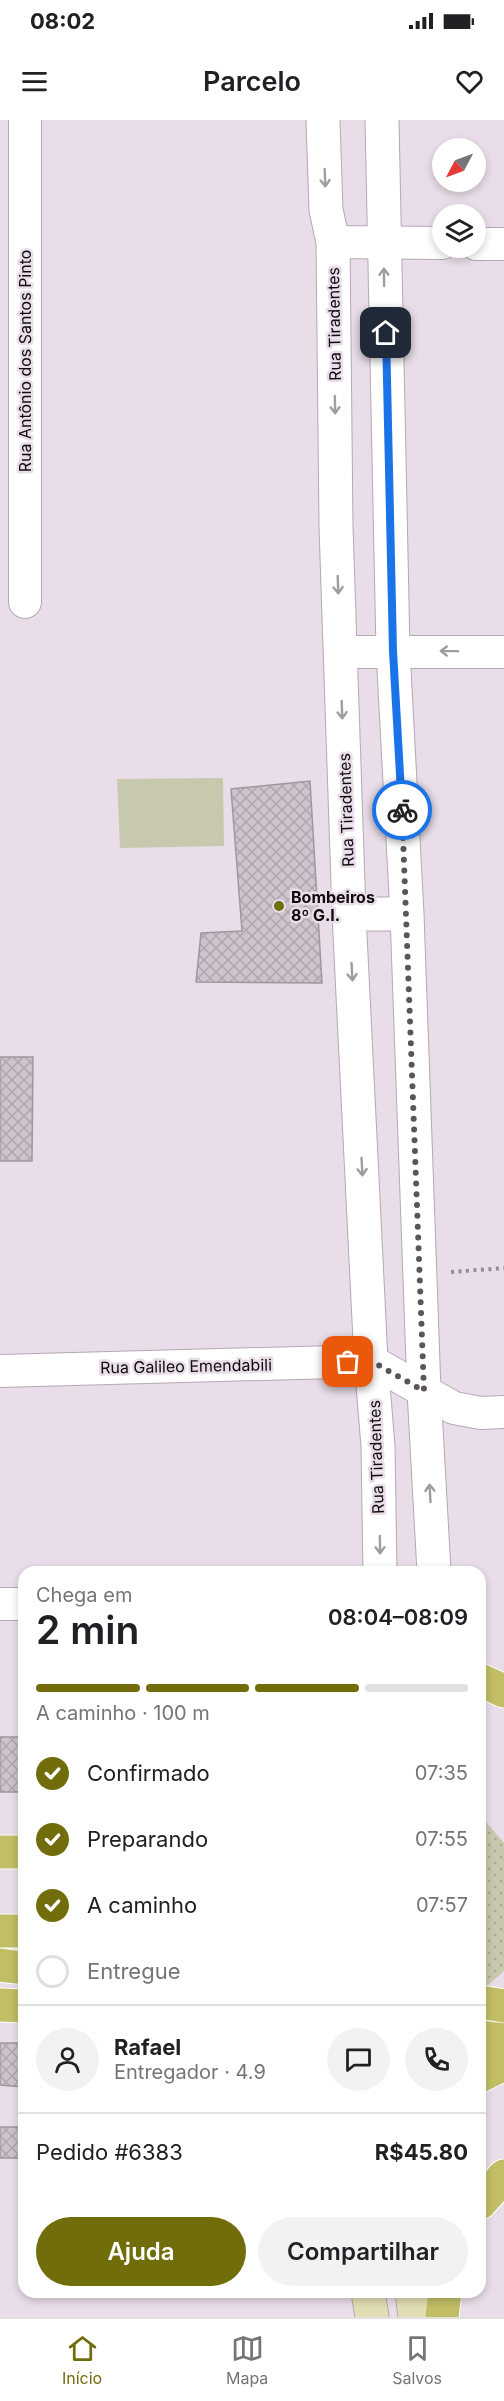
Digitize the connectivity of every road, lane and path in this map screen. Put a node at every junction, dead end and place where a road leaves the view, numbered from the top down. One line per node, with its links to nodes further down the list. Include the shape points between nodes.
1 (25, 120): 9 (street, Rua Antônio dos Santos Pinto)
2 (323, 120): 4 (street, Rua Tiradentes, one-way to 4, via 326,210)
3 (381, 120): 5 (street)
4 (333, 242): 5 (street); 11 (street, Rua Tiradentes, one-way to 11)
5 (383, 242): 6 (street); 10 (street, one-way to 5)
6 (432, 243)
7 (486, 244): 8 (street)
8 (504, 244)
9 (25, 602)
10 (393, 651): 11 (street); 12 (street, one-way to 10); 14 (street)
11 (340, 652): 13 (street, Rua Tiradentes, one-way to 13)
12 (504, 652)
13 (349, 914): 14 (street); 17 (street, Rua Tiradentes, one-way to 17)
14 (407, 914): 16 (street)
15 (504, 1268): 16 (path)
16 (421, 1275): 19 (street)
17 (371, 1361): 18 (street, Rua Galileo Emendabili); 19 (street); 21 (street, Rua Tiradentes, one-way to 21, via 378,1446)
18 (0, 1371)
19 (424, 1391): 20 (street, via 454,1408); 22 (street, one-way to 19)
20 (504, 1412)
21 (380, 1566)
22 (434, 1566)
23 (0, 1604): 24 (street)
24 (18, 1604)
25 (0, 1852): 26 (main road)
26 (18, 1852)
27 (0, 1931): 28 (main road)
28 (18, 1931)
29 (0, 1965): 30 (main road)
30 (18, 1967)
31 (486, 2003): 34 (main road)
32 (0, 2005): 33 (main road)
33 (18, 2006)
34 (504, 2006)
35 (486, 2038): 36 (main road)
36 (504, 2040)
37 (504, 2176): 38 (main road)
38 (486, 2196)
39 (369, 2298): 42 (main road)
40 (413, 2298): 43 (main road)
41 (444, 2298): 44 (main road)
42 (372, 2317)
43 (415, 2317)
44 (442, 2317)

